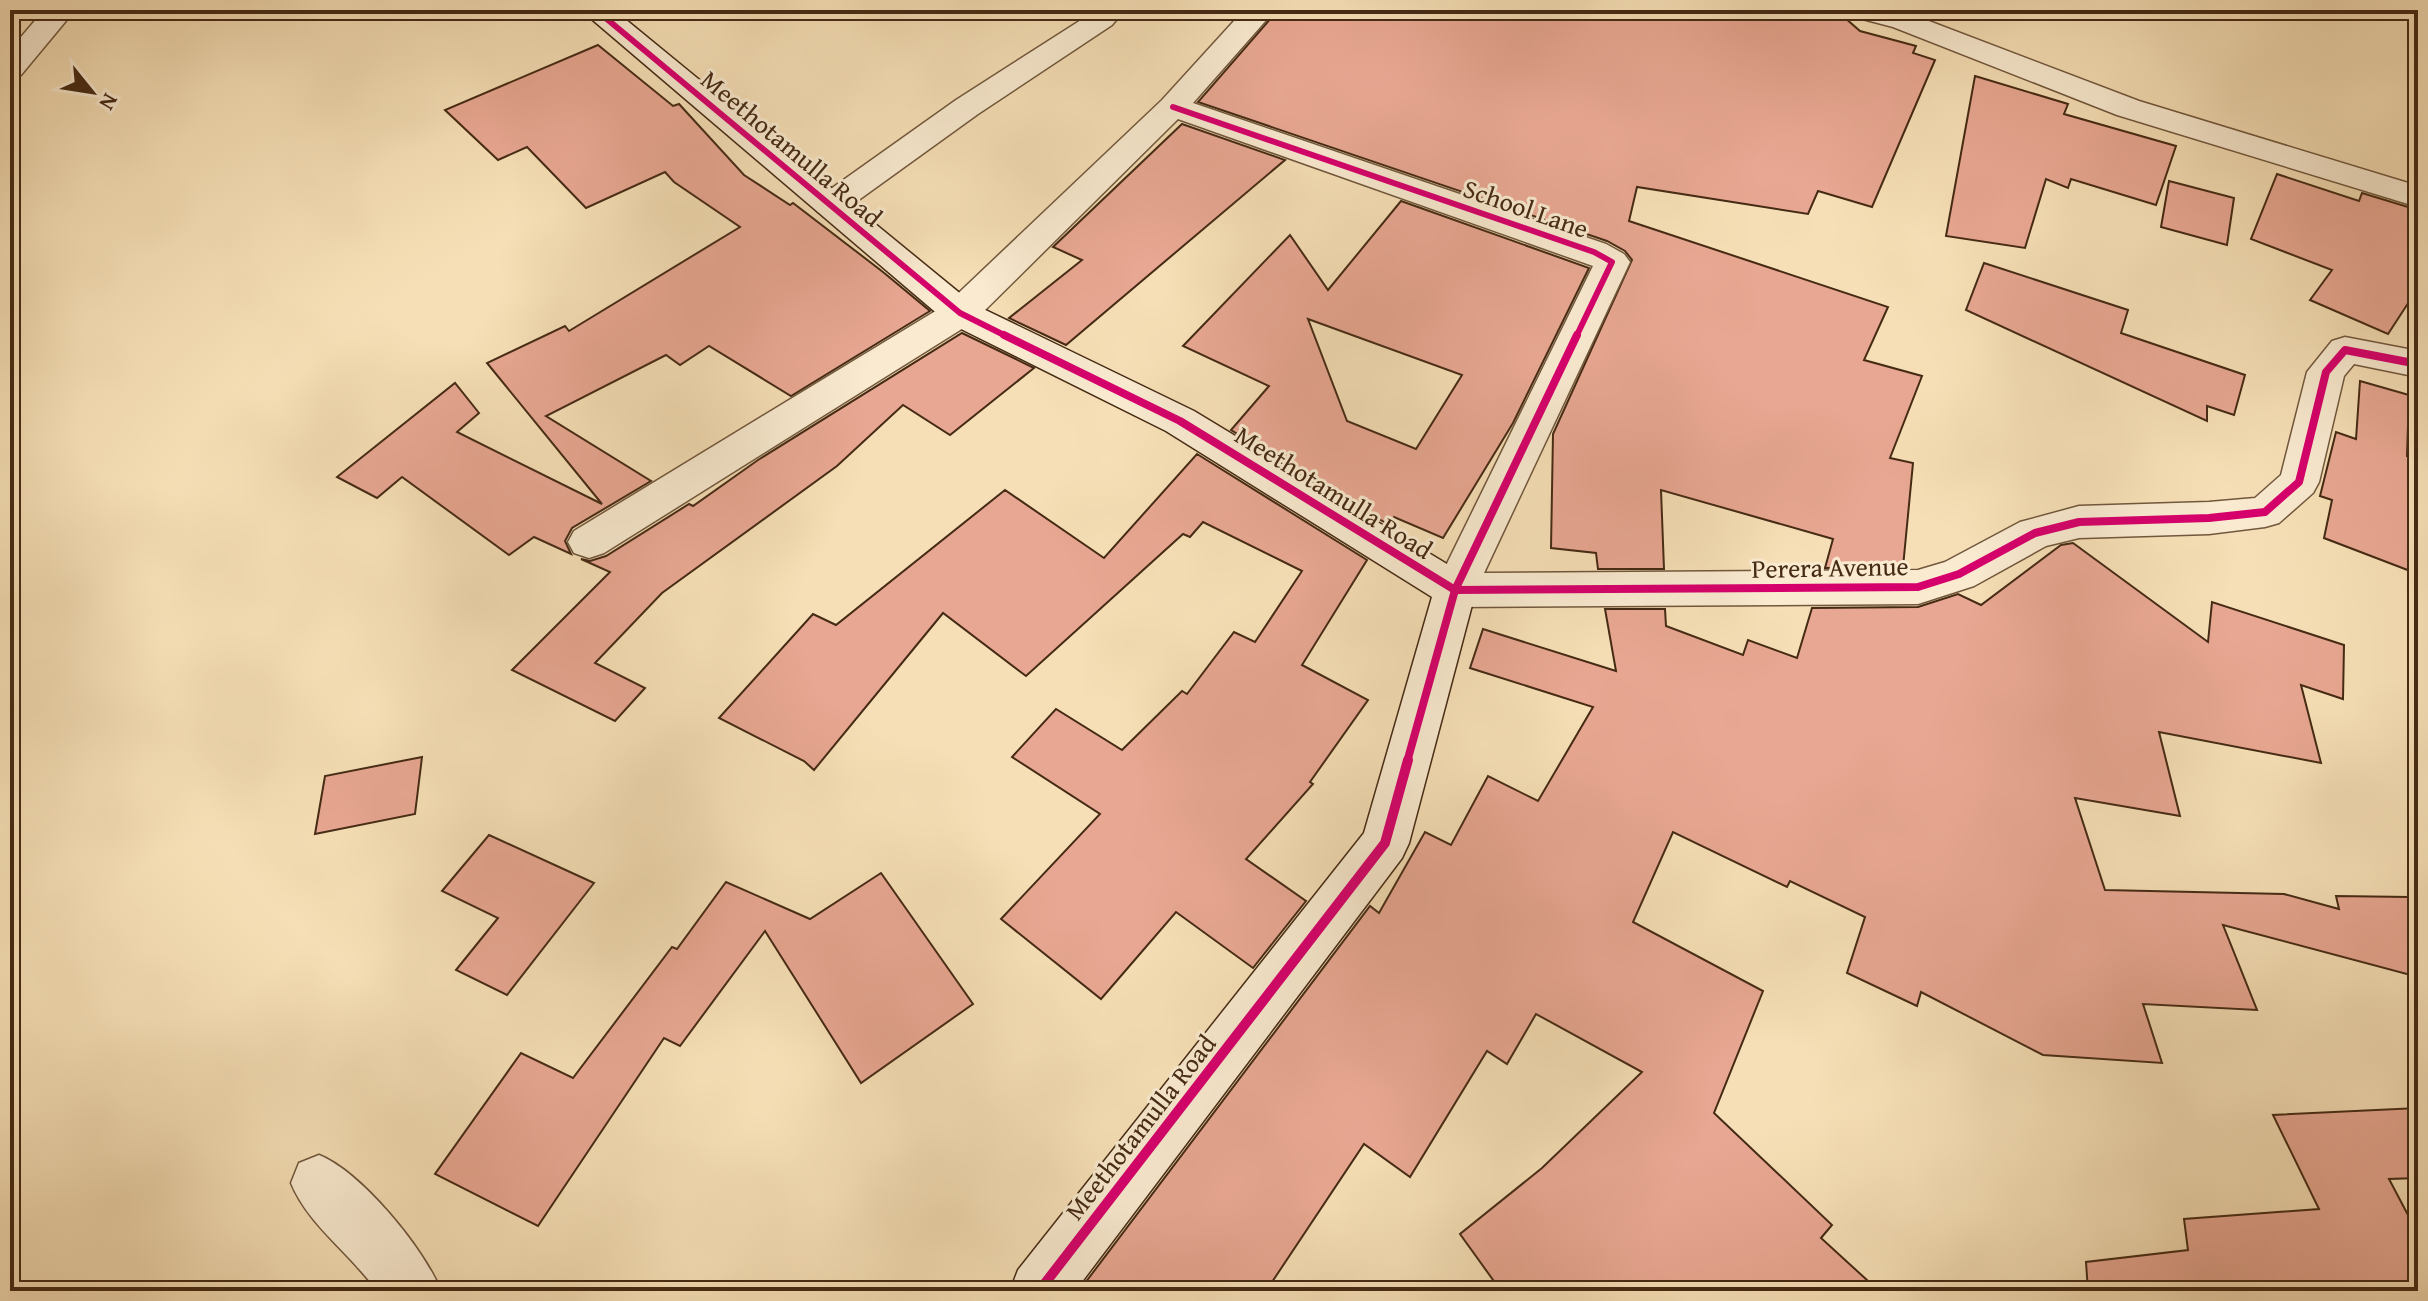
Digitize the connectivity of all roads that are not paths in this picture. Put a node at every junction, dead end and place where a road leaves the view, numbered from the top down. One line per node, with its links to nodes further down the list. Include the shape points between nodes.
1 (60, 10): 6 (street)
2 (596, 10): 9 (street, Meethotamulla Road)
3 (1260, 10): 7 (street)
4 (1861, 10): 8 (street, via 1903,21 2128,108)
5 (1102, 19): 9 (street)
6 (10, 69)
7 (1173, 107): 10 (street); 13 (street, School Lane, via 1612,262)
8 (2418, 197)
9 (830, 205): 10 (street, Meethotamulla Road)
10 (960, 313): 12 (street); 13 (street, Meethotamulla Road, via 1180,421)
11 (2418, 364): 13 (street, Perera Avenue, via 2345,350 2326,372 2299,482 2265,512 2079,522 2035,533 1959,574 1918,587)
12 (589, 542)
13 (1455, 590): 16 (street, Meethotamulla Road, via 1385,843)
14 (319, 1183): 15 (street, via 385,1253)
15 (412, 1291)
16 (1039, 1291)

